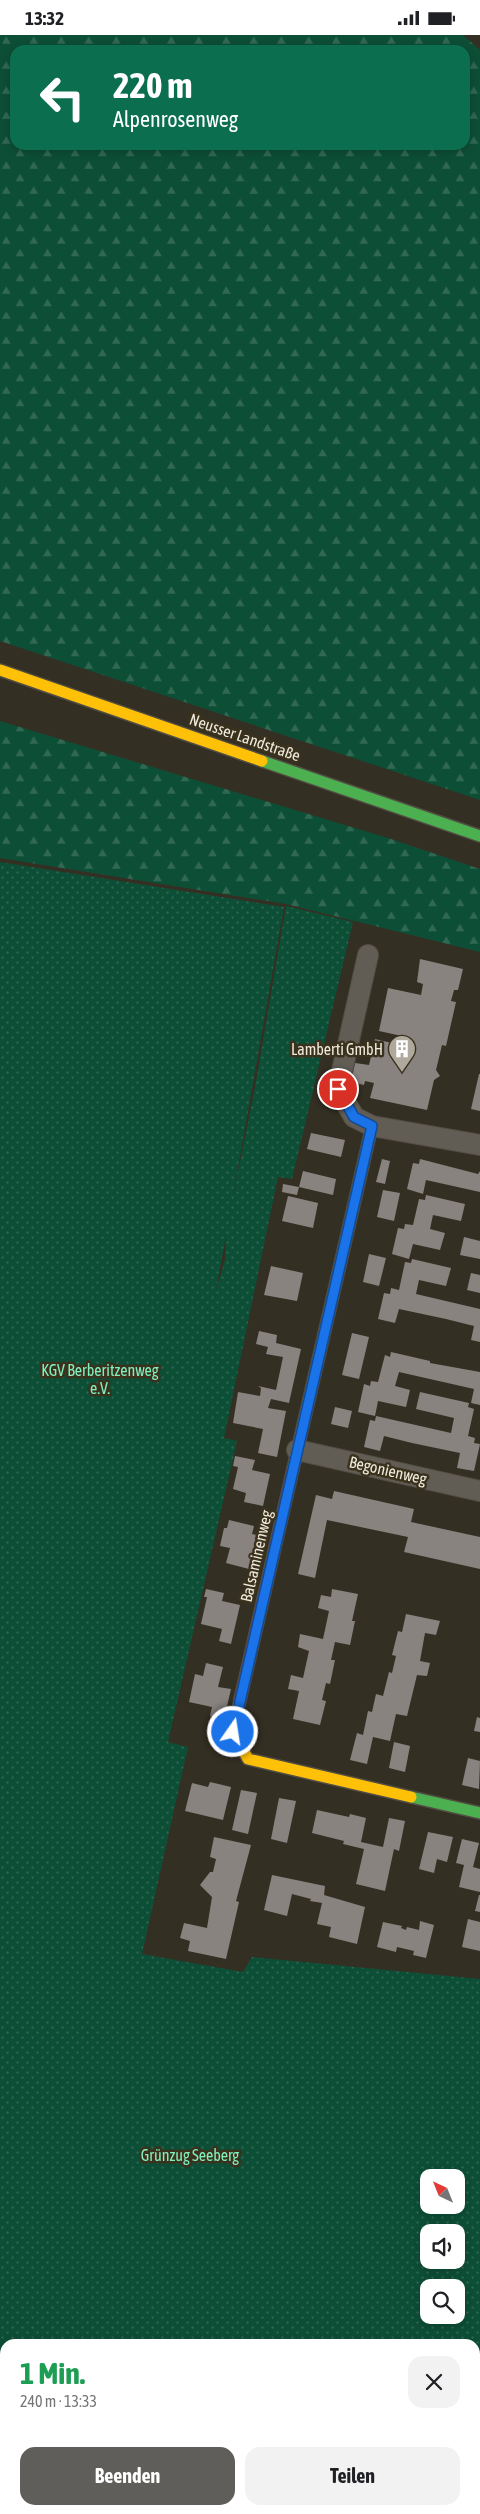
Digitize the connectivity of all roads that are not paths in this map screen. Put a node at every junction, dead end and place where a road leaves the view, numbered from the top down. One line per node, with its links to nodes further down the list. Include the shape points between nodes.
1 (0, 670): 2 (street, Neusser Landstraße)
2 (480, 836)
3 (368, 955): 4 (street, via 338,1089 354,1117)
4 (372, 1126): 5 (street); 6 (street, Balsaminenweg)
5 (480, 1145)
6 (297, 1449): 7 (street, Begonienweg); 8 (street, Balsaminenweg, via 233,1732 248,1759)
7 (480, 1491)
8 (480, 1813)

